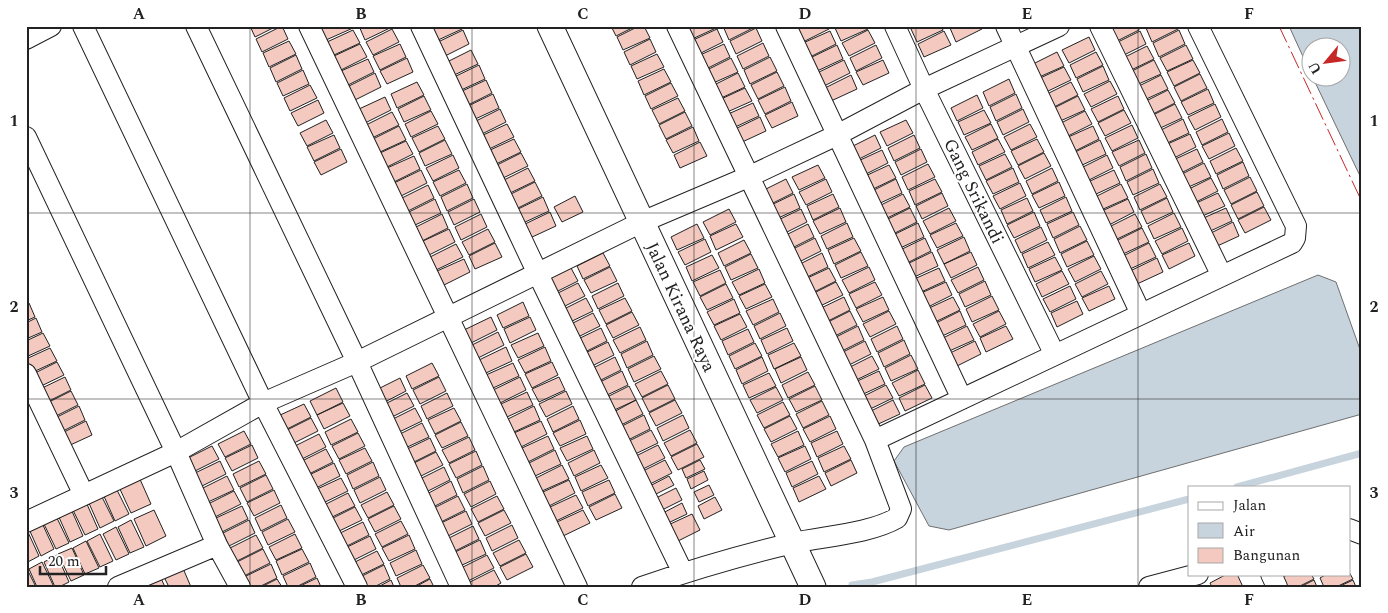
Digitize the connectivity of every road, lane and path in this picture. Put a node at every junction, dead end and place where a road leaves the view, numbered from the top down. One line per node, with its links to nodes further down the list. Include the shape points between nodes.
1 (52, 26): 14 (street)
2 (83, 26): 30 (street)
3 (196, 26): 26 (street)
4 (310, 26): 24 (street)
5 (421, 26): 21 (street)
6 (550, 26): 20 (street, Jalan Kirana Raya)
7 (677, 26): 19 (street)
8 (786, 26): 17 (street)
9 (895, 26): 16 (street, Gang Srikandi)
10 (1006, 26): 15 (street)
11 (1059, 26): 15 (street)
12 (1100, 26): 22 (street)
13 (1198, 26): 22 (street, via 1297,231 1286,247)
14 (26, 39)
15 (1015, 47): 16 (street); 23 (street)
16 (924, 89): 17 (street); 25 (street, Gang Srikandi)
17 (837, 135): 19 (street); 29 (street)
18 (26, 137): 32 (street)
19 (748, 177): 20 (street); 31 (street)
20 (642, 222): 21 (street); 35 (street, Jalan Kirana Raya)
21 (538, 274): 24 (street); 37 (street)
22 (1222, 276): 23 (street)
23 (1142, 314): 25 (street)
24 (449, 317): 26 (street); 44 (street)
25 (1055, 356): 29 (street)
26 (357, 362): 30 (street); 43 (street)
27 (26, 374): 28 (street)
28 (32, 400): 33 (street)
29 (962, 400): 31 (street)
30 (263, 403): 32 (street); 42 (street)
31 (875, 440): 35 (street, via 898,500 897,518 871,528)
32 (176, 452): 33 (street); 36 (street)
33 (84, 495): 34 (street)
34 (26, 522)
35 (792, 543): 37 (street); 46 (street, Jalan Kirana Raya)
36 (217, 545): 40 (street); 41 (street)
37 (683, 573): 45 (street)
38 (1191, 576): 39 (street)
39 (1161, 585)
40 (118, 587)
41 (240, 587)
42 (357, 587)
43 (461, 587)
44 (577, 587)
45 (642, 587)
46 (813, 587)

